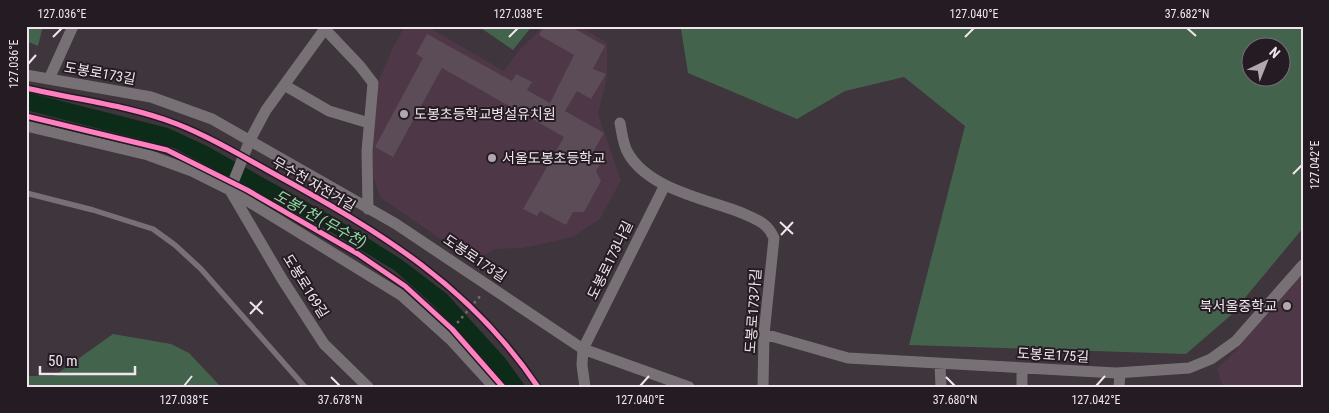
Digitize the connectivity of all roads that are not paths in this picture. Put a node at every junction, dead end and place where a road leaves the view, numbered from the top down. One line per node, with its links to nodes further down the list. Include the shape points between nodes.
1 (73, 26): 4 (street)
2 (325, 27): 5 (street); 6 (street, via 374,84)
3 (26, 75): 4 (street, 도봉로173길)
4 (49, 79): 9 (street, 도봉로173길, via 151,97 212,119)
5 (284, 85): 6 (street, via 329,111); 9 (street)
6 (369, 123): 13 (street)
7 (620, 123): 10 (street, via 627,152 643,171)
8 (26, 126): 11 (street, 도봉로169길, via 148,155)
9 (249, 143): 11 (street); 13 (street, 도봉로173길)
10 (665, 185): 15 (street, 도봉로173가길, via 766,224 774,238); 16 (street, 도봉로173나길)
11 (231, 188): 21 (street, 도봉로169길, via 282,279 324,344); 22 (street, 도봉로169길, via 401,295 452,341)
12 (26, 193): 20 (lane, via 153,229 201,269)
13 (368, 209): 16 (street, 도봉로173길, via 396,224)
14 (1303, 265): 19 (street, 도봉로175길, via 1236,341 1211,359 1189,368)
15 (764, 334): 17 (street, 도봉로175길, via 848,358); 25 (street, 도봉로173가길)
16 (583, 348): 23 (street); 24 (street, 도봉로173길)
17 (940, 365): 18 (street, 도봉로175길); 26 (street)
18 (1022, 369): 19 (street, 도봉로175길); 27 (street)
19 (1120, 373): 28 (street)
20 (305, 387)
21 (368, 387)
22 (494, 387)
23 (585, 387)
24 (689, 387)
25 (763, 387)
26 (941, 387)
27 (1022, 387)
28 (1119, 387)

